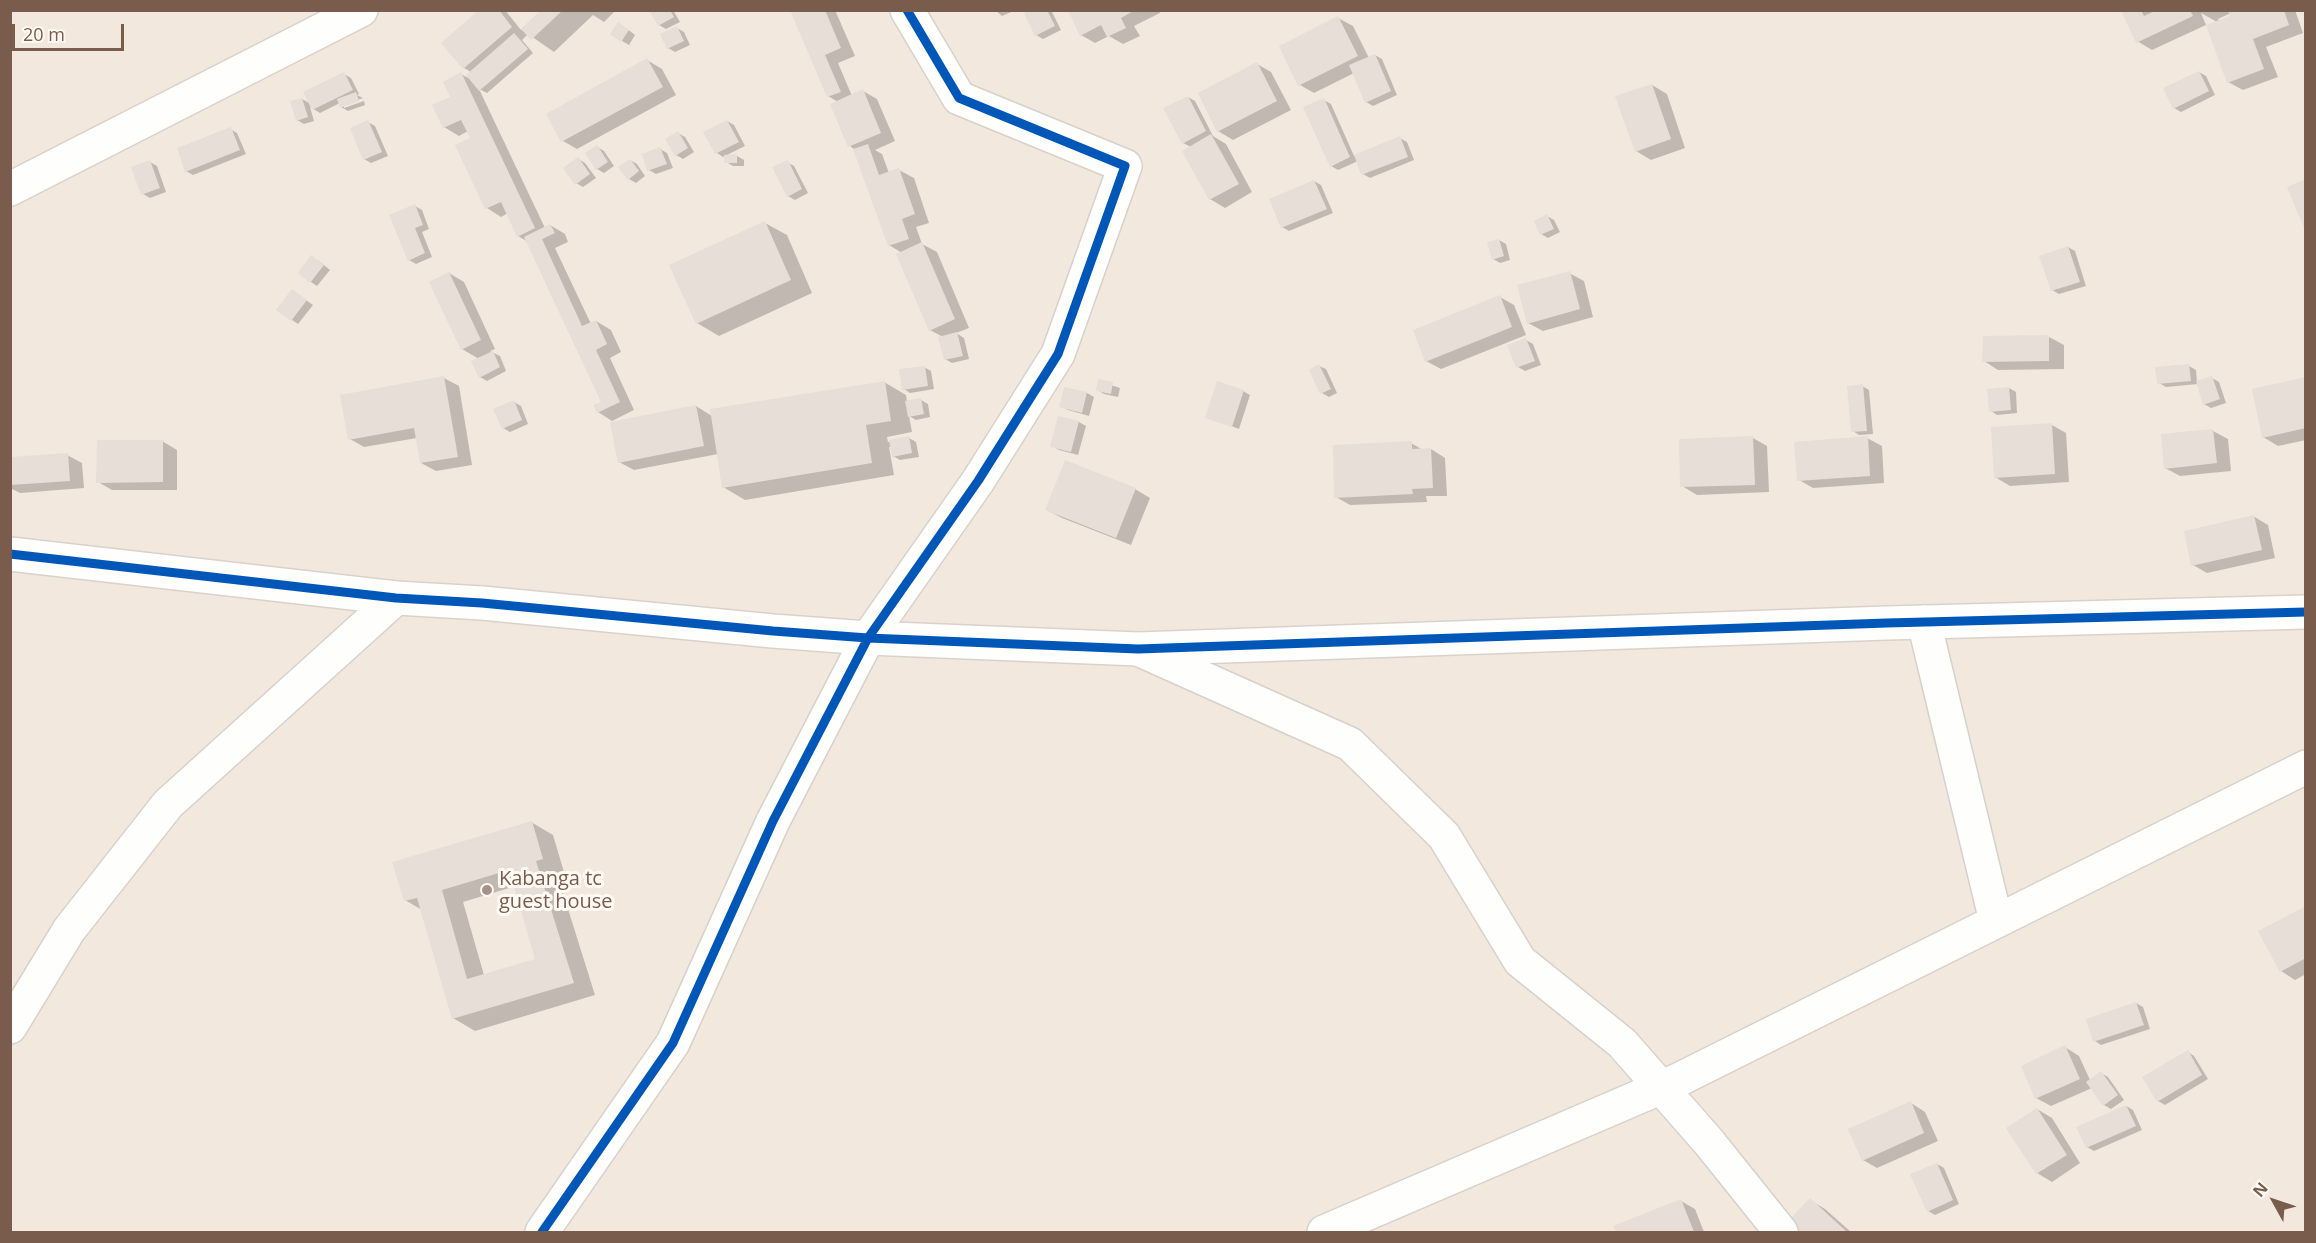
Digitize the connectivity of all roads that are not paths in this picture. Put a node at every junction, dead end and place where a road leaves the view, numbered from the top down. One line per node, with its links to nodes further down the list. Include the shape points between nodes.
1 (908, 10): 8 (street, via 958,98 1125,166 1058,354 978,481)
2 (359, 11): 3 (street)
3 (10, 189)
4 (10, 554): 5 (street)
5 (396, 598): 8 (street); 12 (street, via 168,804 69,930)
6 (2306, 612): 7 (street)
7 (1924, 622): 9 (street); 11 (street)
8 (868, 638): 9 (street); 14 (street, via 772,821 672,1043)
9 (1138, 649): 13 (street, via 1350,744 1444,836 1520,961 1622,1043)
10 (2306, 767): 11 (street)
11 (1996, 921): 13 (street)
12 (10, 1027)
13 (1662, 1088): 15 (street); 16 (street)
14 (542, 1233)
15 (1324, 1233)
16 (1781, 1233)

